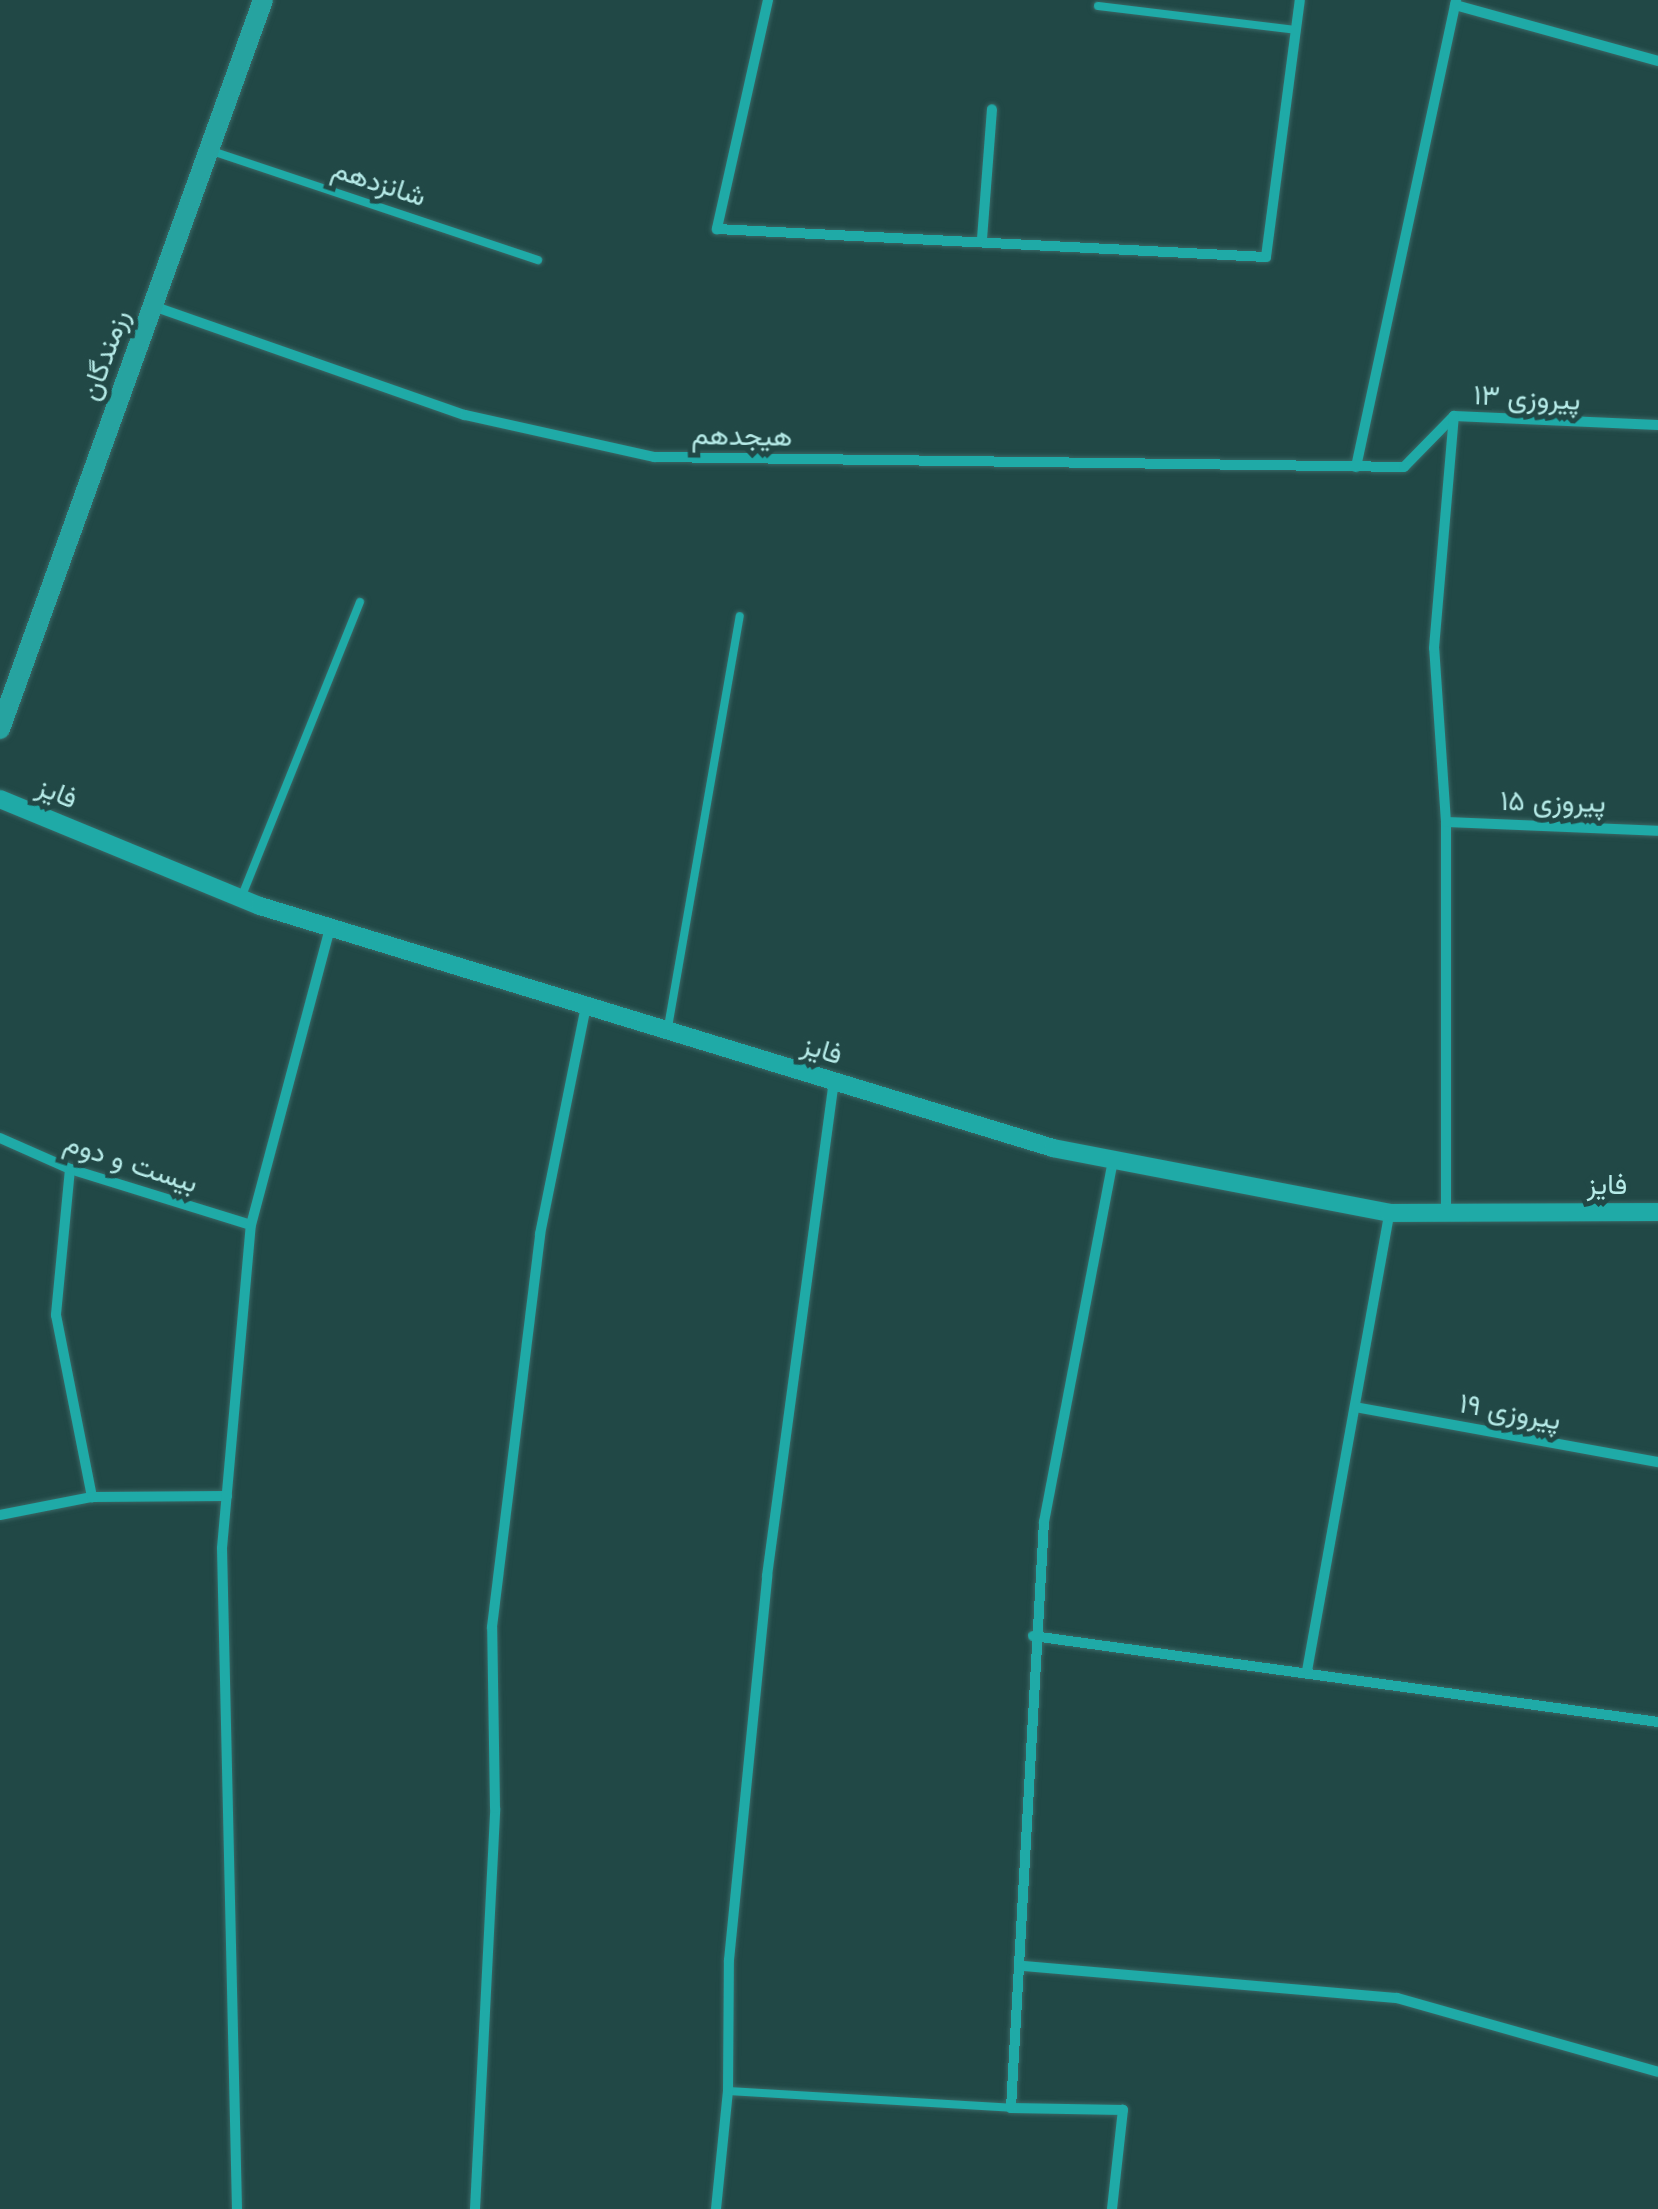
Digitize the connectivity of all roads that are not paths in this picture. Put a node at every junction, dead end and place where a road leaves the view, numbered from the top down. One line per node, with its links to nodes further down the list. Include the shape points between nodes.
1 (263, 0): 9 (main road, رزمندگان)
2 (768, 0): 10 (street, via 717,229)
3 (1300, 0): 6 (street)
4 (1455, 2): 7 (street); 15 (street)
5 (1098, 6): 6 (lane)
6 (1296, 30): 10 (street, via 1266,256)
7 (1658, 60)
8 (992, 109): 10 (street)
9 (205, 149): 11 (lane, شانزدهم); 12 (main road, رزمندگان)
10 (982, 239)
11 (538, 260)
12 (152, 306): 15 (street, هیجدهم, via 465,415 654,457); 18 (main road, رزمندگان)
13 (1454, 416): 14 (street, پیروزی ۱۳); 15 (street, پیروزی ۱۳, via 1404,468); 20 (street, via 1434,648)
14 (1658, 425)
15 (1356, 467)
16 (360, 602): 22 (lane)
17 (740, 616): 25 (lane)
18 (0, 729)
19 (0, 799): 22 (street, فایز)
20 (1446, 822): 21 (street, پیروزی ۱۵); 32 (street)
21 (1658, 831)
22 (241, 898): 23 (street, فایز)
23 (330, 928): 24 (street, فایز); 33 (street)
24 (586, 1006): 25 (street, فایز); 47 (street, via 540,1234 492,1627 495,1808)
25 (668, 1032): 26 (street, فایز)
26 (834, 1082): 28 (street, فایز); 44 (street, via 767,1576 729,1960)
27 (0, 1138): 29 (street, بیست و دوم)
28 (1113, 1160): 31 (street, فایز); 39 (street, via 1044,1522)
29 (70, 1169): 33 (street, بیست و دوم); 37 (street, via 56,1315)
30 (1658, 1212): 32 (street, فایز)
31 (1389, 1213): 32 (street, فایز); 34 (street)
32 (1446, 1213)
33 (251, 1225): 36 (street)
34 (1354, 1407): 35 (street, پیروزی ۱۹); 40 (street)
35 (1658, 1462)
36 (227, 1496): 37 (street); 46 (street, via 223,1586)
37 (92, 1497): 38 (street)
38 (0, 1515)
39 (1033, 1636): 40 (street); 42 (street)
40 (1308, 1672): 41 (street)
41 (1658, 1722)
42 (1023, 1966): 43 (street, via 1397,1998); 45 (street)
43 (1658, 2072)
44 (728, 2091): 45 (lane); 48 (street)
45 (1011, 2108): 49 (street, via 1123,2110)
46 (238, 2209)
47 (475, 2209)
48 (716, 2209)
49 (1112, 2209)

